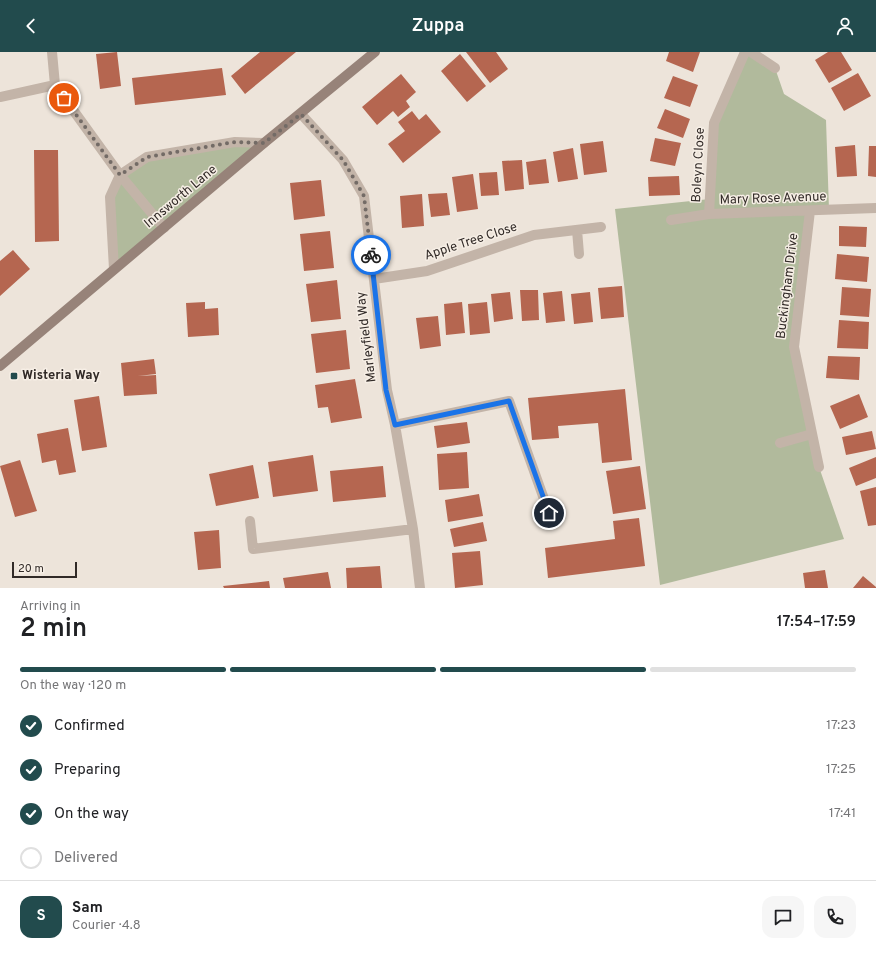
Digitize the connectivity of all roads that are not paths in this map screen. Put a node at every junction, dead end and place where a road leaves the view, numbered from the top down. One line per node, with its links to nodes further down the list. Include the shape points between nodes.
1 (52, 52): 6 (street)
2 (375, 52): 8 (street, Innsworth Lane)
3 (745, 52): 13 (street, Boleyn Close, via 714,123)
4 (751, 52): 5 (street)
5 (775, 68)
6 (55, 85): 7 (street); 10 (street)
7 (0, 97)
8 (301, 114): 9 (street, Innsworth Lane); 20 (street, Marleyfield Way, via 343,160 364,196)
9 (264, 143): 10 (street, Innsworth Lane, via 235,142 147,157); 16 (street, Innsworth Lane)
10 (120, 175): 16 (street); 19 (street, via 110,198)
11 (876, 208): 12 (street, Mary Rose Avenue)
12 (810, 211): 13 (street, Mary Rose Avenue); 23 (street, Buckingham Drive, via 794,347)
13 (709, 214): 14 (street, Mary Rose Avenue)
14 (671, 220)
15 (601, 226): 17 (street, Apple Tree Close)
16 (164, 228): 19 (street, Innsworth Lane)
17 (577, 230): 18 (street); 20 (street, Apple Tree Close, via 534,235 427,271)
18 (580, 254)
19 (114, 269): 21 (street, Innsworth Lane)
20 (374, 280): 22 (street, Marleyfield Way, via 386,390)
21 (0, 366)
22 (395, 425): 26 (street, via 509,401); 28 (street, Marleyfield Way)
23 (812, 434): 24 (street); 25 (street, Buckingham Drive)
24 (780, 442)
25 (819, 467)
26 (549, 513)
27 (250, 521): 28 (street, via 253,548)
28 (413, 529): 29 (street, Marleyfield Way)
29 (420, 588)

